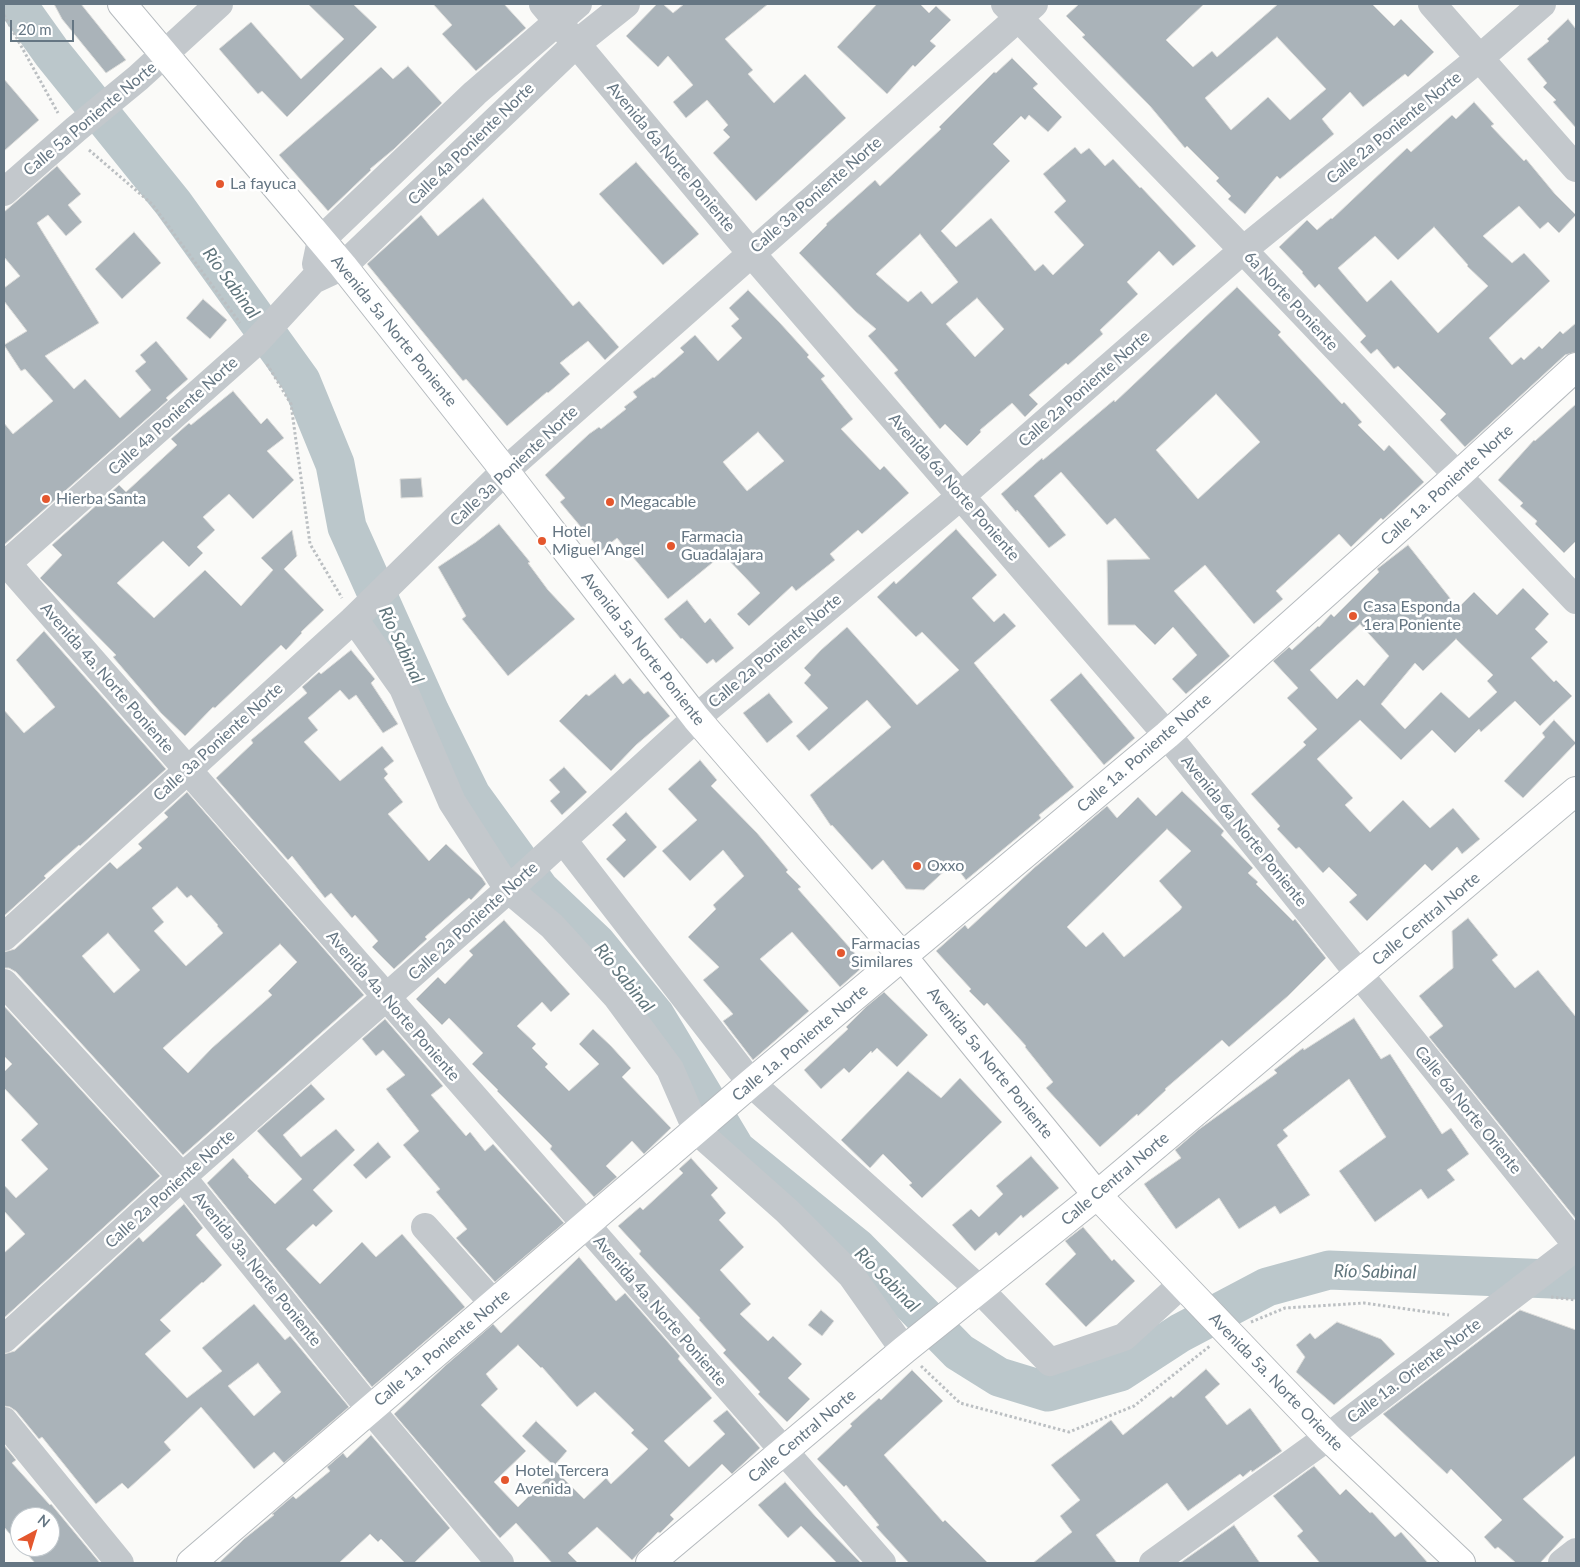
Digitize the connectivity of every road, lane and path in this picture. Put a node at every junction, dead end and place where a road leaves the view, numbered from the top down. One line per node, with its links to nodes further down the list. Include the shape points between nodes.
1 (122, 4): 11 (main road, Avenida 5a Norte Poniente)
2 (219, 4): 11 (street, Calle 5a Poniente Norte)
3 (578, 4): 8 (street, Calle 4a Poniente Norte)
4 (626, 4): 10 (street, Calle 4a Poniente Norte)
5 (1432, 4): 12 (street)
6 (1542, 4): 12 (street, Calle 2a Poniente Norte)
7 (1019, 8): 17 (street, 6a Norte Poniente); 18 (street, Calle 3a Poniente Norte)
8 (550, 12): 10 (street, Avenida 6a Norte Poniente); 16 (street, Calle 4a Poniente Norte, via 475,93)
9 (4, 15): 13 (path)
10 (577, 43): 18 (street, Avenida 6a Norte Poniente); 19 (street, Calle 4a Poniente Norte)
11 (164, 55): 13 (street, Calle 5a Poniente Norte); 16 (main road, Avenida 5a Norte Poniente)
12 (1480, 57): 14 (street); 17 (street, Calle 2a Poniente Norte)
13 (74, 132): 15 (street, Calle 5a Poniente Norte); 21 (path, via 152,204)
14 (1576, 168)
15 (4, 192)
16 (321, 240): 19 (main road, Avenida 5a Norte Poniente); 20 (street)
17 (1244, 250): 24 (street, 6a Norte Poniente); 25 (street, Calle 2a Poniente Norte)
18 (750, 253): 23 (street, Calle 3a Poniente Norte); 25 (street, Avenida 6a Norte Poniente)
19 (343, 266): 20 (street, Calle 4a Poniente Norte); 23 (main road, Avenida 5a Norte Poniente)
20 (307, 286): 21 (street, Calle 4a Poniente Norte)
21 (257, 341): 26 (street, Calle 4a Poniente Norte); 28 (path, via 291,404 310,544)
22 (1576, 367): 24 (main road, Calle 1a. Poniente Norte)
23 (505, 471): 28 (street, Calle 3a Poniente Norte); 29 (main road, Avenida 5a Norte Poniente)
24 (1457, 476): 27 (street, 6a Norte Poniente); 30 (main road, Calle 1a. Poniente Norte)
25 (961, 496): 29 (street, Calle 2a Poniente Norte); 30 (street, Avenida 6a Norte Poniente)
26 (5, 563): 31 (street, Avenida 4a. Norte Poniente)
27 (1576, 600)
28 (359, 615): 31 (street, Calle 3a Poniente Norte); 34 (street, via 403,688 452,802)
29 (696, 718): 33 (street, Calle 2a Poniente Norte); 36 (main road, Avenida 5a Norte Poniente)
30 (1167, 736): 36 (main road, Calle 1a. Poniente Norte); 37 (street, Avenida 6a Norte Poniente)
31 (188, 769): 35 (street, Calle 3a Poniente Norte); 39 (street, Avenida 4a. Norte Poniente)
32 (1576, 791): 37 (main road, Calle Central Norte)
33 (563, 840): 34 (street, Calle 2a Poniente Norte); 40 (street)
34 (513, 885): 39 (street, Calle 2a Poniente Norte); 41 (street, via 616,996 670,1069)
35 (4, 937)
36 (903, 957): 40 (main road, Calle 1a. Poniente Norte); 43 (main road, Avenida 5a Norte Poniente)
37 (1360, 975): 43 (main road, Calle Central Norte); 46 (street, Calle 6a Norte Oriente)
38 (4, 983): 42 (street, Avenida 3a. Norte Poniente)
39 (387, 998): 42 (street, Calle 2a Poniente Norte); 44 (street, Avenida 4a. Norte Poniente)
40 (749, 1085): 41 (main road, Calle 1a. Poniente Norte); 48 (street)
41 (697, 1131): 44 (main road, Calle 1a. Poniente Norte); 53 (street, via 787,1211)
42 (182, 1177): 52 (street, Calle 2a Poniente Norte); 54 (street, Avenida 3a. Norte Poniente)
43 (1097, 1195): 47 (main road, Avenida 5a. Norte Oriente); 48 (main road, Calle Central Norte)
44 (586, 1226): 49 (main road, Calle 1a. Poniente Norte); 57 (street, Avenida 4a. Norte Poniente)
45 (426, 1227): 49 (street)
46 (1571, 1250): 50 (street, Calle 1a. Oriente Norte)
47 (1183, 1285): 48 (street, via 1124,1337 1050,1362); 51 (main road, Avenida 5a. Norte Oriente)
48 (977, 1291): 53 (main road, Calle Central Norte)
49 (494, 1304): 54 (main road, Calle 1a. Poniente Norte)
50 (1488, 1314): 51 (path, via 1364,1303 1285,1308); 56 (street, Calle 1a. Oriente Norte)
51 (1226, 1330): 53 (path, via 1134,1406 1069,1432 960,1403); 56 (main road, Avenida 5a. Norte Oriente)
52 (4, 1339)
53 (913, 1343): 57 (main road, Calle Central Norte)
54 (370, 1409): 60 (main road, Calle 1a. Poniente Norte); 61 (street, Avenida 3a. Norte Poniente)
55 (4, 1421): 59 (street)
56 (1328, 1437): 64 (street, Calle 1a. Oriente Norte); 65 (main road, Avenida 5a. Norte Oriente)
57 (782, 1452): 62 (main road, Calle Central Norte); 63 (street, Avenida 4a. Norte Poniente)
58 (1576, 1552): 66 (street)
59 (120, 1563)
60 (191, 1563)
61 (500, 1563)
62 (650, 1563)
63 (882, 1563)
64 (1153, 1563)
65 (1461, 1563)
66 (1562, 1563)

